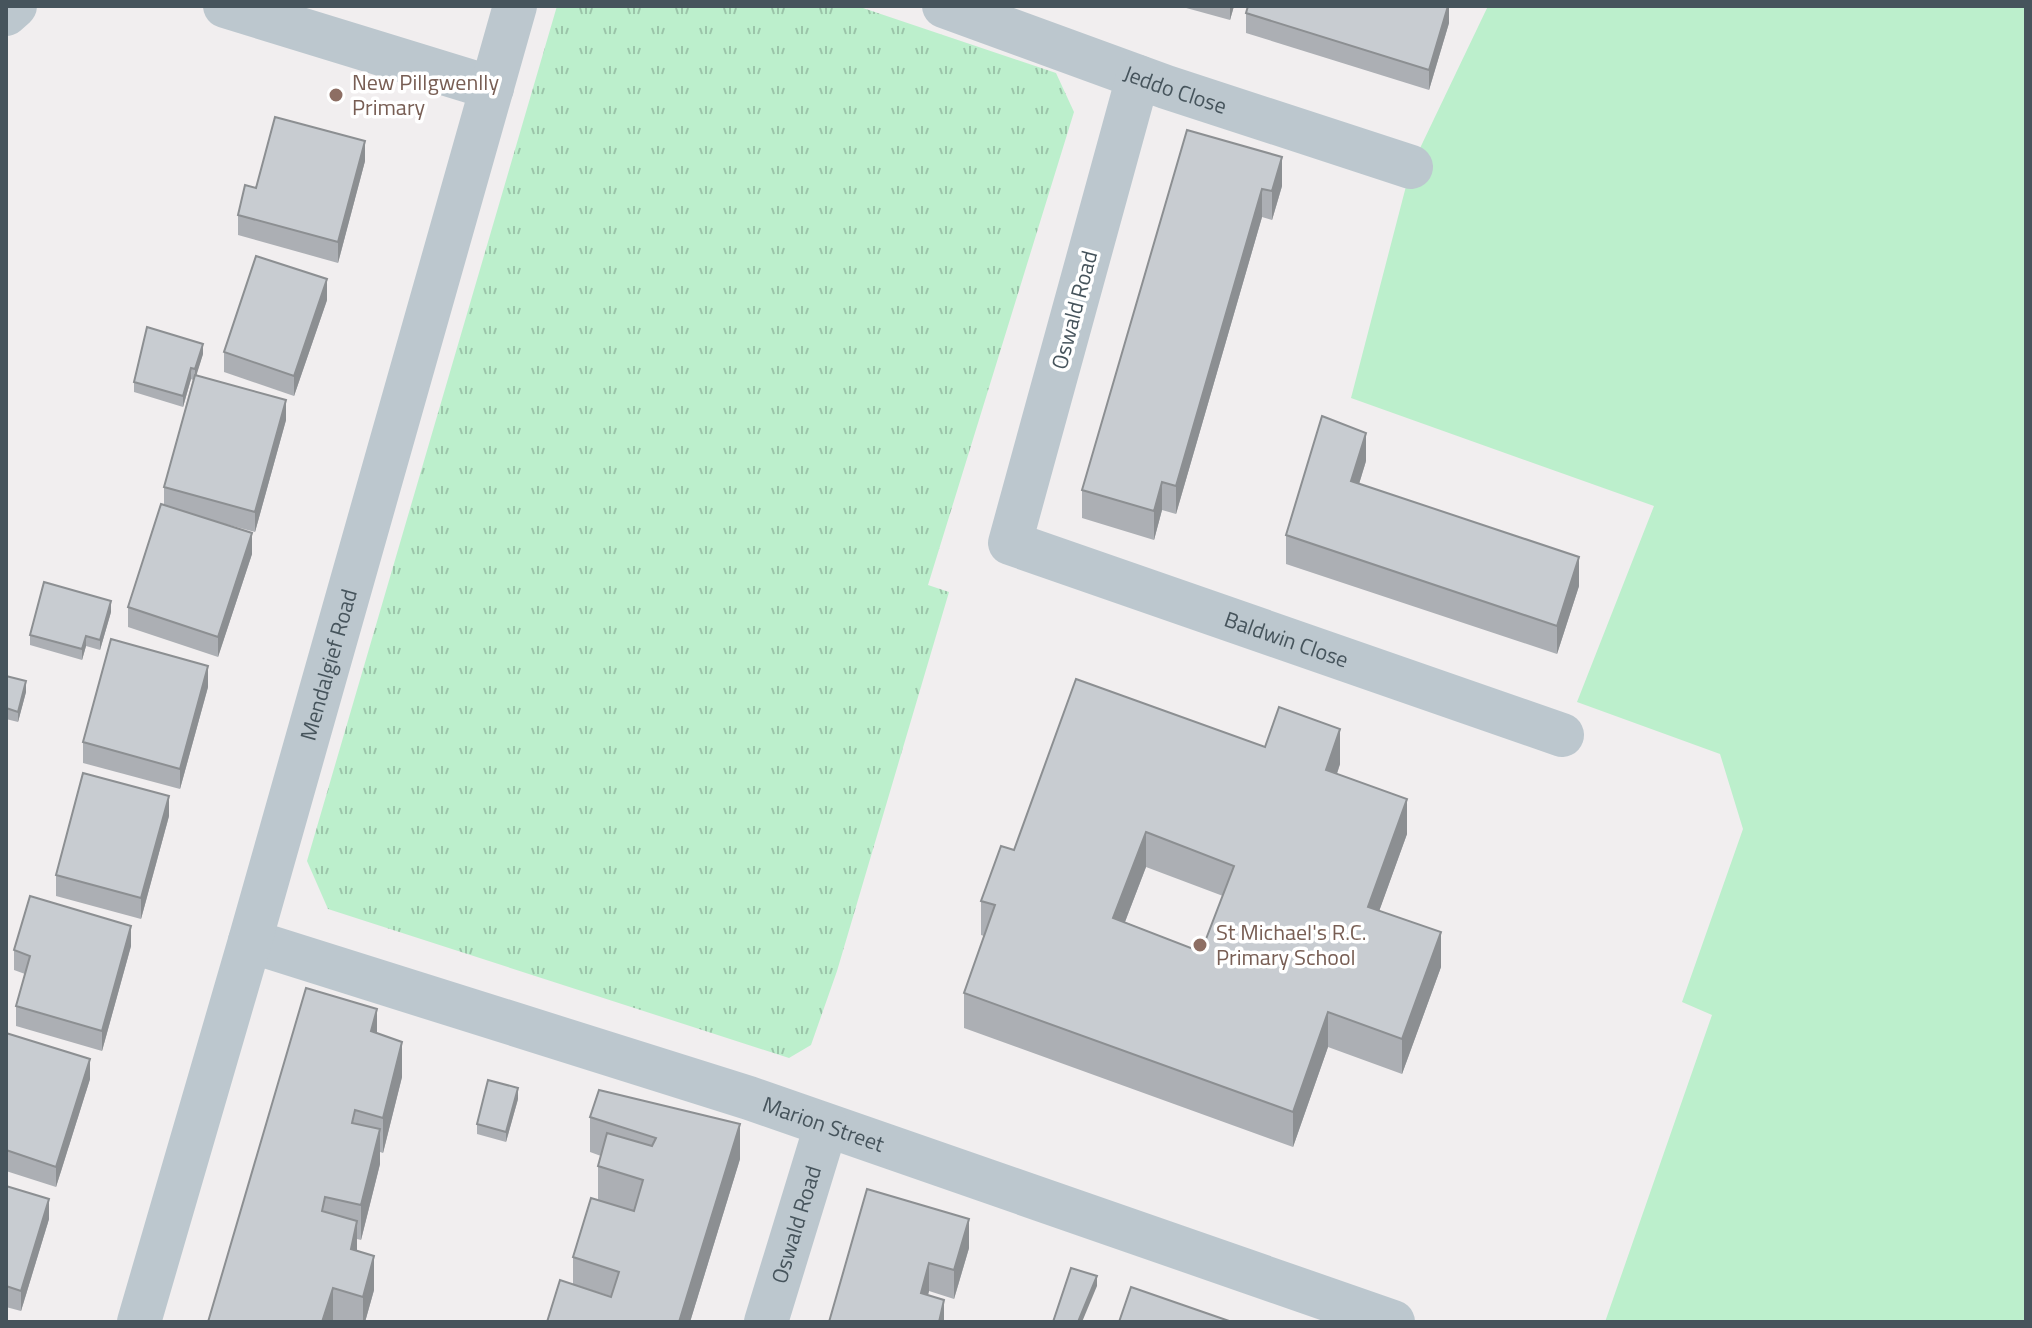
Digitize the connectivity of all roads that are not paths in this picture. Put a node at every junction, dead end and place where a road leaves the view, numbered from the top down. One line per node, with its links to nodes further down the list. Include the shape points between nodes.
1 (15, 6): 5 (street)
2 (225, 6): 7 (street)
3 (515, 6): 7 (street, Mendalgief Road)
4 (944, 6): 6 (street, Jeddo Close)
5 (6, 14)
6 (1138, 77): 8 (street, Jeddo Close); 9 (street, Oswald Road)
7 (492, 88): 11 (street, Mendalgief Road)
8 (1411, 167)
9 (1010, 543): 10 (street, Baldwin Close)
10 (1562, 735)
11 (250, 941): 12 (street, Marion Street, via 550,1033); 13 (street, Mendalgief Road)
12 (826, 1126): 14 (street, Oswald Road); 15 (street, Marion Street)
13 (139, 1322)
14 (766, 1322)
15 (1393, 1322)

